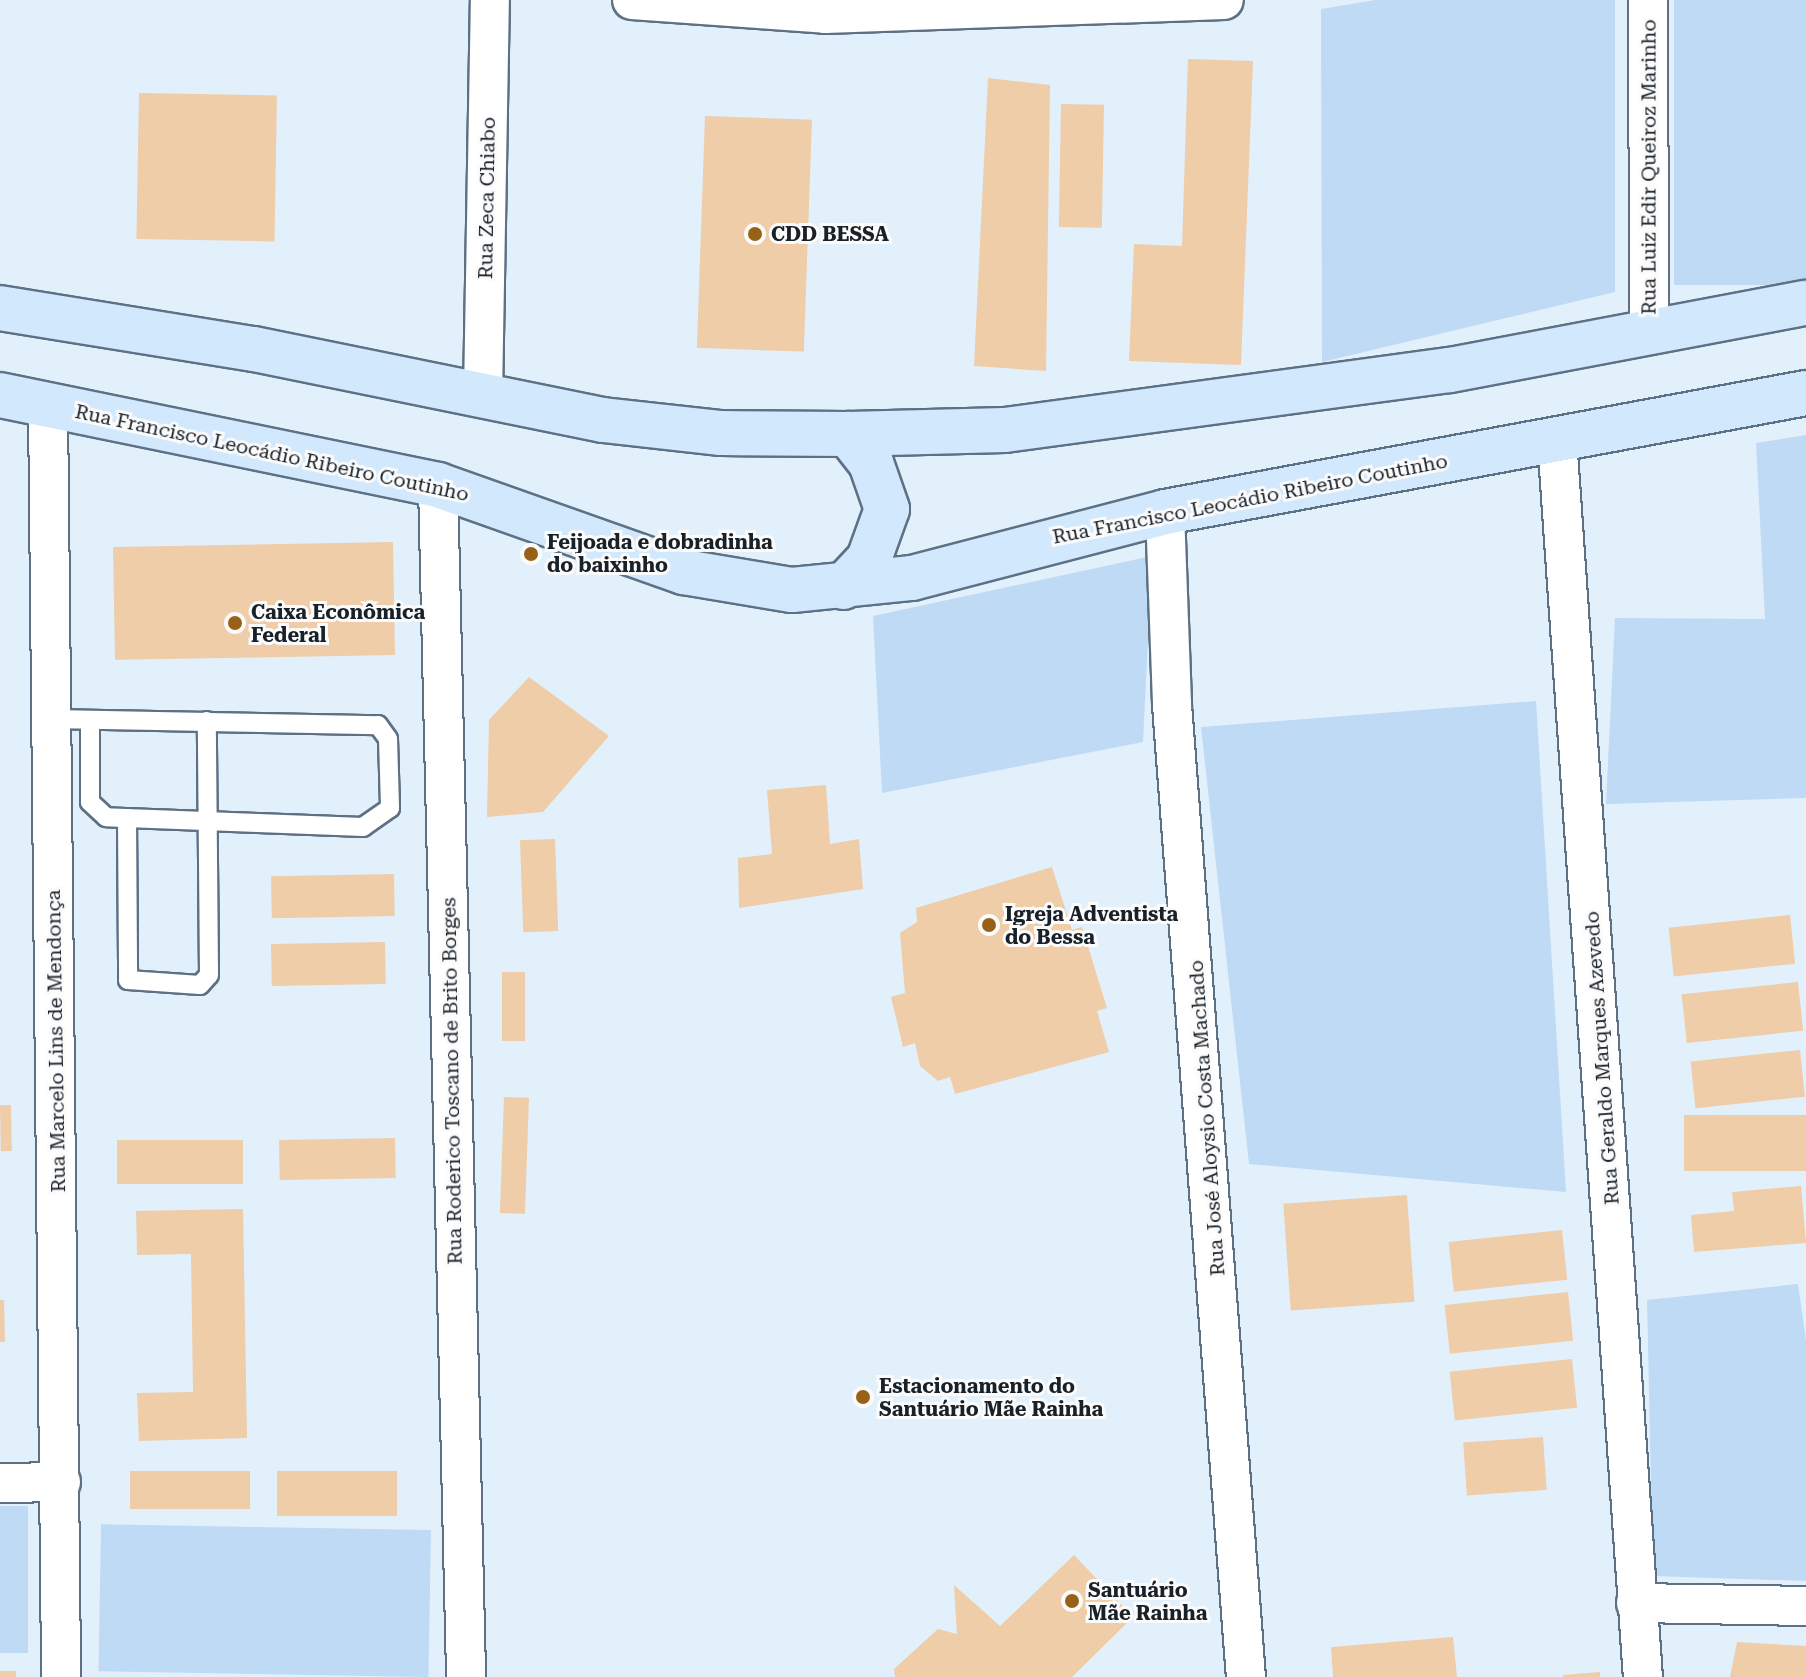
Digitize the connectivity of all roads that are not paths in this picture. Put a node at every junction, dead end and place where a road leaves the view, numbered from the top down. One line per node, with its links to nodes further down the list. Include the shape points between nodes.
1 (490, 0): 11 (street, Rua Zeca Chiabo)
2 (632, 0): 5 (street)
3 (1224, 0): 5 (street)
4 (1648, 0): 8 (street, Rua Luiz Edir Queiroz Marinho)
5 (825, 7)
6 (1806, 303): 8 (main road)
7 (0, 308): 11 (main road)
8 (1649, 334): 13 (main road, via 1450,370 1005,430)
9 (1806, 393): 14 (main road, Rua Francisco Leocádio Ribeiro Coutinho)
10 (0, 395): 12 (main road, Rua Francisco Leocádio Ribeiro Coutinho)
11 (483, 395): 13 (main road, via 721,433)
12 (48, 405): 15 (main road, Rua Francisco Leocádio Ribeiro Coutinho); 18 (street, Rua Marcelo Lins de Mendonça)
13 (848, 434): 17 (main road, via 871,463 887,509 869,559)
14 (1557, 439): 16 (main road, Rua Francisco Leocádio Ribeiro Coutinho); 25 (street, Rua Geraldo Marques Azevedo)
15 (438, 485): 17 (main road, Rua Francisco Leocádio Ribeiro Coutinho, via 684,572 779,589); 28 (street, Rua Roderico Toscano de Brito Borges)
16 (1165, 512): 17 (main road, Rua Francisco Leocádio Ribeiro Coutinho, via 912,578); 29 (street, Rua José Aloysio Costa Machado, via 1172,705)
17 (843, 587)
18 (52, 719): 19 (lane); 23 (street, Rua Marcelo Lins de Mendonça)
19 (90, 720): 20 (lane); 21 (lane, via 90,802 106,817)
20 (207, 721): 22 (lane); 22 (lane, via 378,725 388,739 390,808 363,827)
21 (127, 818): 22 (lane); 22 (lane, via 124,965 128,980 141,987 200,985 209,975)
22 (210, 826)
23 (61, 1482): 24 (street); 27 (street, Rua Marcelo Lins de Mendonça)
24 (0, 1483)
25 (1636, 1603): 26 (street); 30 (street, Rua Geraldo Marques Azevedo)
26 (1806, 1606)
27 (61, 1677)
28 (466, 1677)
29 (1246, 1677)
30 (1643, 1677)

